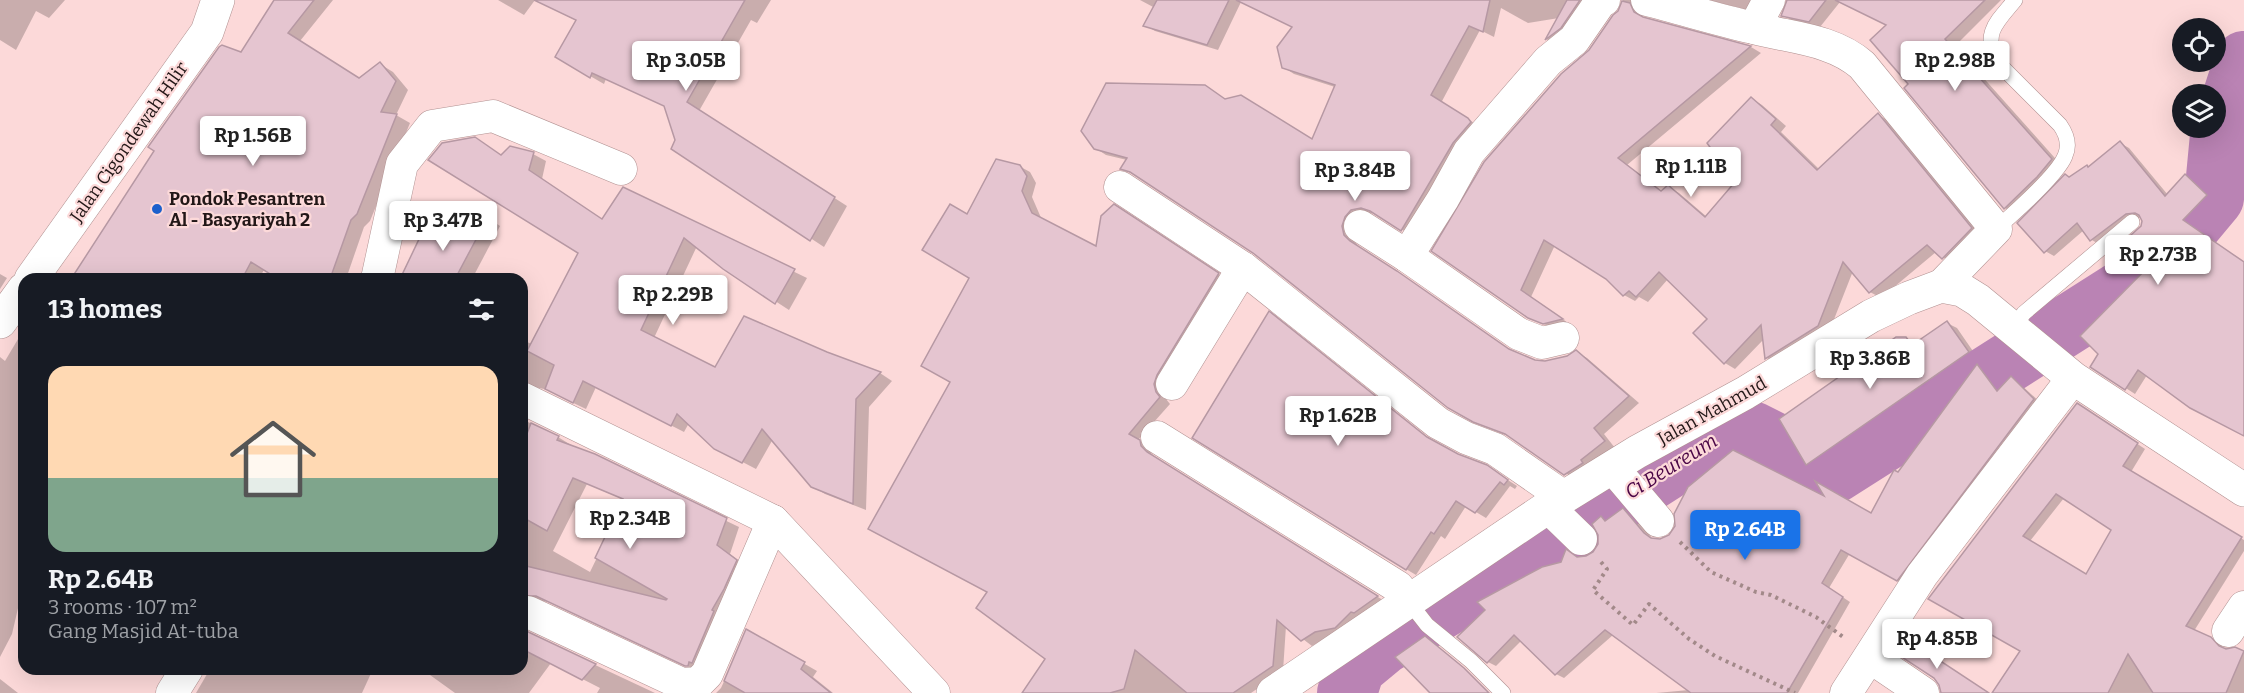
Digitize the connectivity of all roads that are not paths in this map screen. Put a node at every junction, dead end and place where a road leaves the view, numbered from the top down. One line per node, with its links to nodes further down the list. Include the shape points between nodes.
1 (218, 0): 14 (street, Jalan Cigondewah Hilir, via 207,32)
2 (1604, 0): 12 (street, via 1574,40 1548,61 1469,152)
3 (1647, 0): 6 (street)
4 (1769, 0): 6 (street)
5 (2015, 0): 11 (lane, via 1997,21 1990,35 1990,48 1995,61 2060,125 2066,134 2067,148 2059,167)
6 (1754, 28): 11 (street, via 1832,46 1852,56)
7 (621, 169): 15 (street, via 493,116 432,126 402,164)
8 (1120, 187): 13 (street)
9 (2132, 222): 19 (lane, via 2024,313)
10 (1359, 226): 12 (street)
11 (1996, 229): 16 (street)
12 (1407, 256): 20 (street, via 1520,334 1542,343)
13 (1244, 267): 22 (street); 26 (street, via 1438,423 1495,449)
14 (36, 273)
15 (378, 273)
16 (1941, 286): 19 (street, via 1962,290); 26 (street, Jalan Mahmud, via 1871,316 1745,393 1637,452 1635,494)
17 (18, 297): 18 (street)
18 (0, 322)
19 (2016, 331): 21 (street)
20 (1563, 338)
21 (2067, 373): 25 (street); 30 (street, via 1922,575)
22 (1172, 384)
23 (528, 401): 27 (street)
24 (1157, 437): 28 (street, via 1398,587)
25 (2244, 490)
26 (1564, 516): 28 (street, Jalan Mahmud)
27 (773, 521): 29 (street, via 707,674 698,683 682,684); 33 (street)
28 (1416, 611): 34 (street, Jalan Mahmud); 35 (lane)
29 (528, 612)
30 (1870, 657): 36 (street); 37 (street)
31 (183, 675): 32 (street)
32 (172, 693)
33 (934, 693)
34 (1274, 693)
35 (1503, 693)
36 (1846, 693)
37 (1923, 693)

